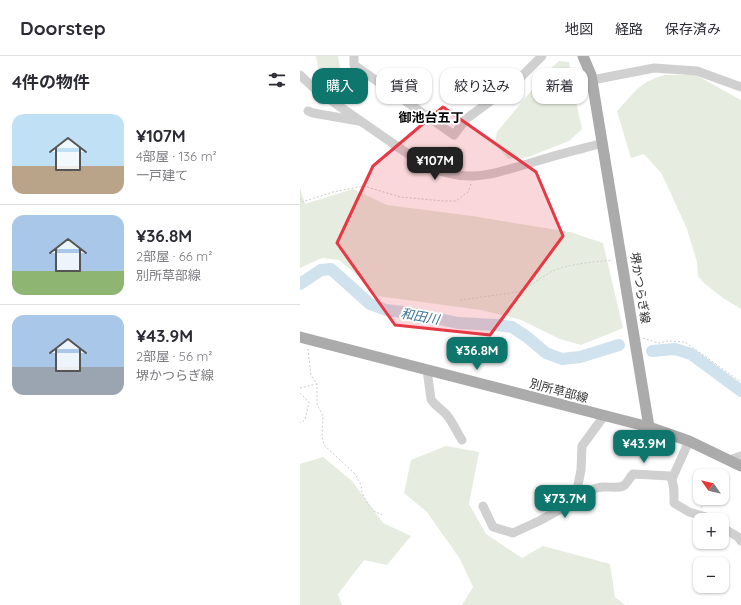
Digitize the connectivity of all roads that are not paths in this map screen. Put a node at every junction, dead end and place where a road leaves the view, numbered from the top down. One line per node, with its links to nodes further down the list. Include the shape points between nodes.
1 (354, 56): 2 (street, via 354,65 454,135 466,119 515,83)
2 (542, 56)
3 (583, 56): 5 (main road, 堺かつらぎ線)
4 (300, 75): 8 (street, via 316,90)
5 (592, 80): 6 (street, via 654,68 697,70); 9 (main road, 堺かつらぎ線)
6 (741, 87)
7 (308, 111): 8 (street)
8 (362, 122): 9 (street, via 421,163 436,171 461,176 489,175)
9 (603, 143): 13 (main road, 堺かつらぎ線)
10 (304, 338): 11 (main road, 別所草部線)
11 (427, 370): 12 (main road, 別所草部線); 14 (street, via 433,403 444,411)
12 (604, 416): 13 (main road, 別所草部線); 18 (street, via 582,446 581,470 575,500)
13 (649, 427): 15 (main road)
14 (462, 440)
15 (689, 441): 16 (main road); 17 (street)
16 (738, 459)
17 (672, 480): 18 (street, via 670,476 633,474 622,486 605,486 592,490 577,503); 20 (street, via 674,503)
18 (572, 503): 19 (street, via 513,533 493,527)
19 (483, 506)
20 (693, 513)
21 (729, 531): 22 (street)
22 (741, 541)

